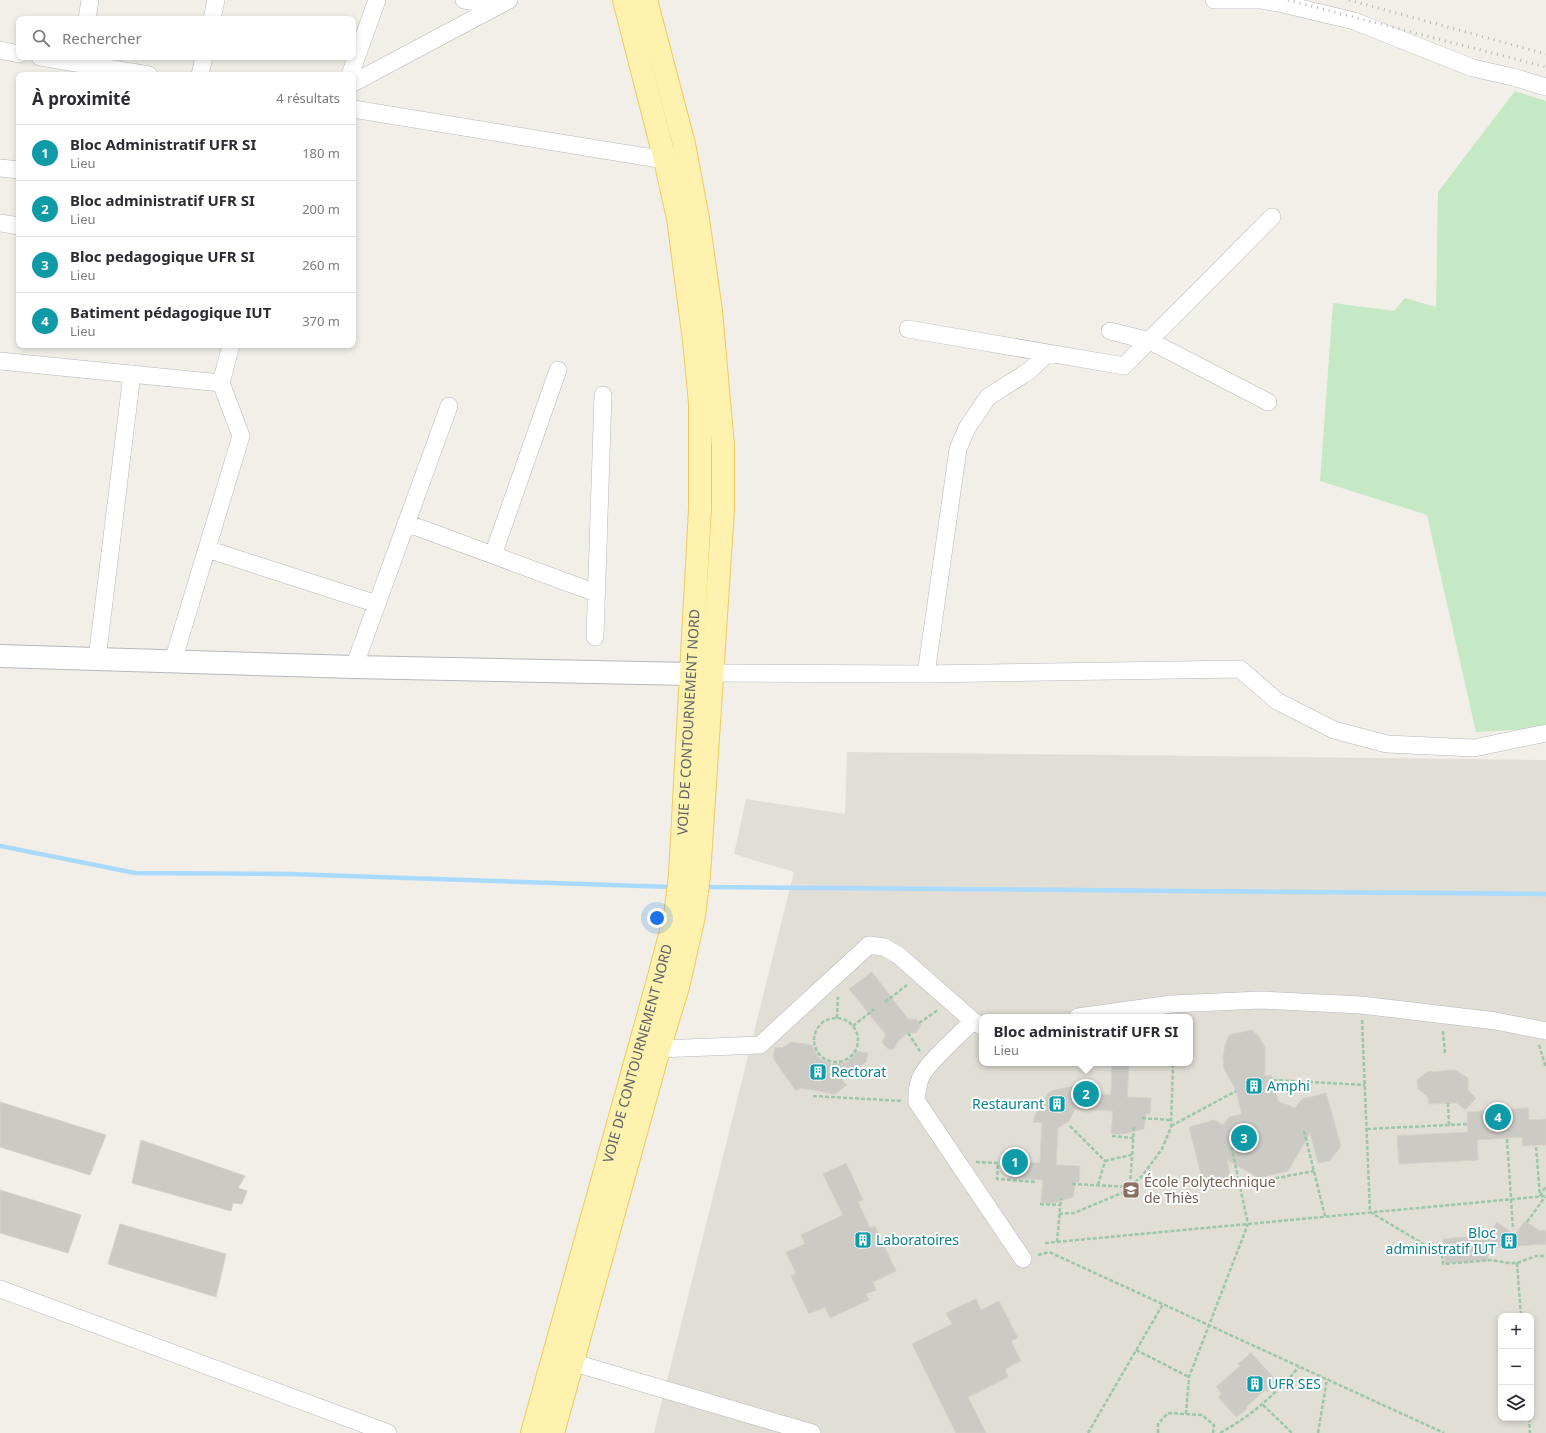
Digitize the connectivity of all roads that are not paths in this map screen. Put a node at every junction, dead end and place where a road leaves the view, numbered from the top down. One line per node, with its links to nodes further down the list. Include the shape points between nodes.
1 (90, 0): 9 (street)
2 (216, 0): 10 (street)
3 (377, 0): 13 (street)
4 (464, 0): 8 (street)
5 (624, 0): 23 (main road, VOIE DE CONTOURNEMENT NORD)
6 (646, 0): 51 (main road, VOIE DE CONTOURNEMENT NORD, via 684,144 698,219 711,311 723,446 723,509)
7 (1214, 0): 21 (street, via 1260,0 1354,21 1473,68)
8 (503, 3): 20 (street)
9 (87, 16)
10 (213, 16)
11 (0, 50): 12 (street)
12 (16, 53)
13 (356, 58)
14 (79, 60): 17 (street)
15 (203, 60): 18 (street)
16 (355, 60): 19 (street)
17 (135, 72)
18 (201, 72)
19 (351, 72)
20 (356, 81)
21 (1546, 87)
22 (356, 108): 23 (street)
23 (665, 160): 51 (main road, VOIE DE CONTOURNEMENT NORD, via 678,218 700,403)
24 (0, 168): 25 (street)
25 (16, 170)
26 (1272, 217): 31 (street)
27 (0, 223): 28 (street)
28 (16, 226)
29 (908, 329): 33 (street)
30 (1110, 331): 31 (street)
31 (1150, 341): 33 (street, via 1124,366); 39 (street)
32 (230, 348): 37 (street)
33 (1048, 353): 52 (street, via 1029,371 988,397 958,449)
34 (0, 361): 36 (street)
35 (558, 370): 43 (street)
36 (132, 374): 37 (street); 48 (street)
37 (221, 383): 42 (street, via 241,436)
38 (603, 394): 44 (street)
39 (1268, 402)
40 (449, 406): 41 (street)
41 (406, 523): 43 (street); 45 (street)
42 (207, 549): 45 (street); 49 (street)
43 (493, 555): 44 (street)
44 (596, 593): 46 (street)
45 (377, 604): 50 (street)
46 (595, 637)
47 (0, 656): 48 (street)
48 (96, 659): 49 (street)
49 (173, 661): 50 (street)
50 (354, 667): 51 (street)
51 (702, 674): 52 (street); 57 (main road, VOIE DE CONTOURNEMENT NORD, via 690,875 678,987)
52 (926, 674): 53 (street, via 1240,669 1283,705 1334,730 1387,744 1474,748)
53 (1546, 733)
54 (1100, 1014): 56 (street, via 1172,1004 1260,1000 1361,1006 1496,1022)
55 (977, 1024): 57 (street, via 898,955 884,947 869,944 760,1045); 58 (street, via 925,1069 919,1081 917,1102)
56 (1540, 1030)
57 (649, 1048): 60 (main road, VOIE DE CONTOURNEMENT NORD)
58 (1023, 1259)
59 (0, 1289): 61 (street)
60 (563, 1360): 62 (main road, VOIE DE CONTOURNEMENT NORD); 63 (main road, VOIE DE CONTOURNEMENT NORD); 64 (street)
61 (388, 1433)
62 (532, 1433)
63 (553, 1433)
64 (812, 1433)

